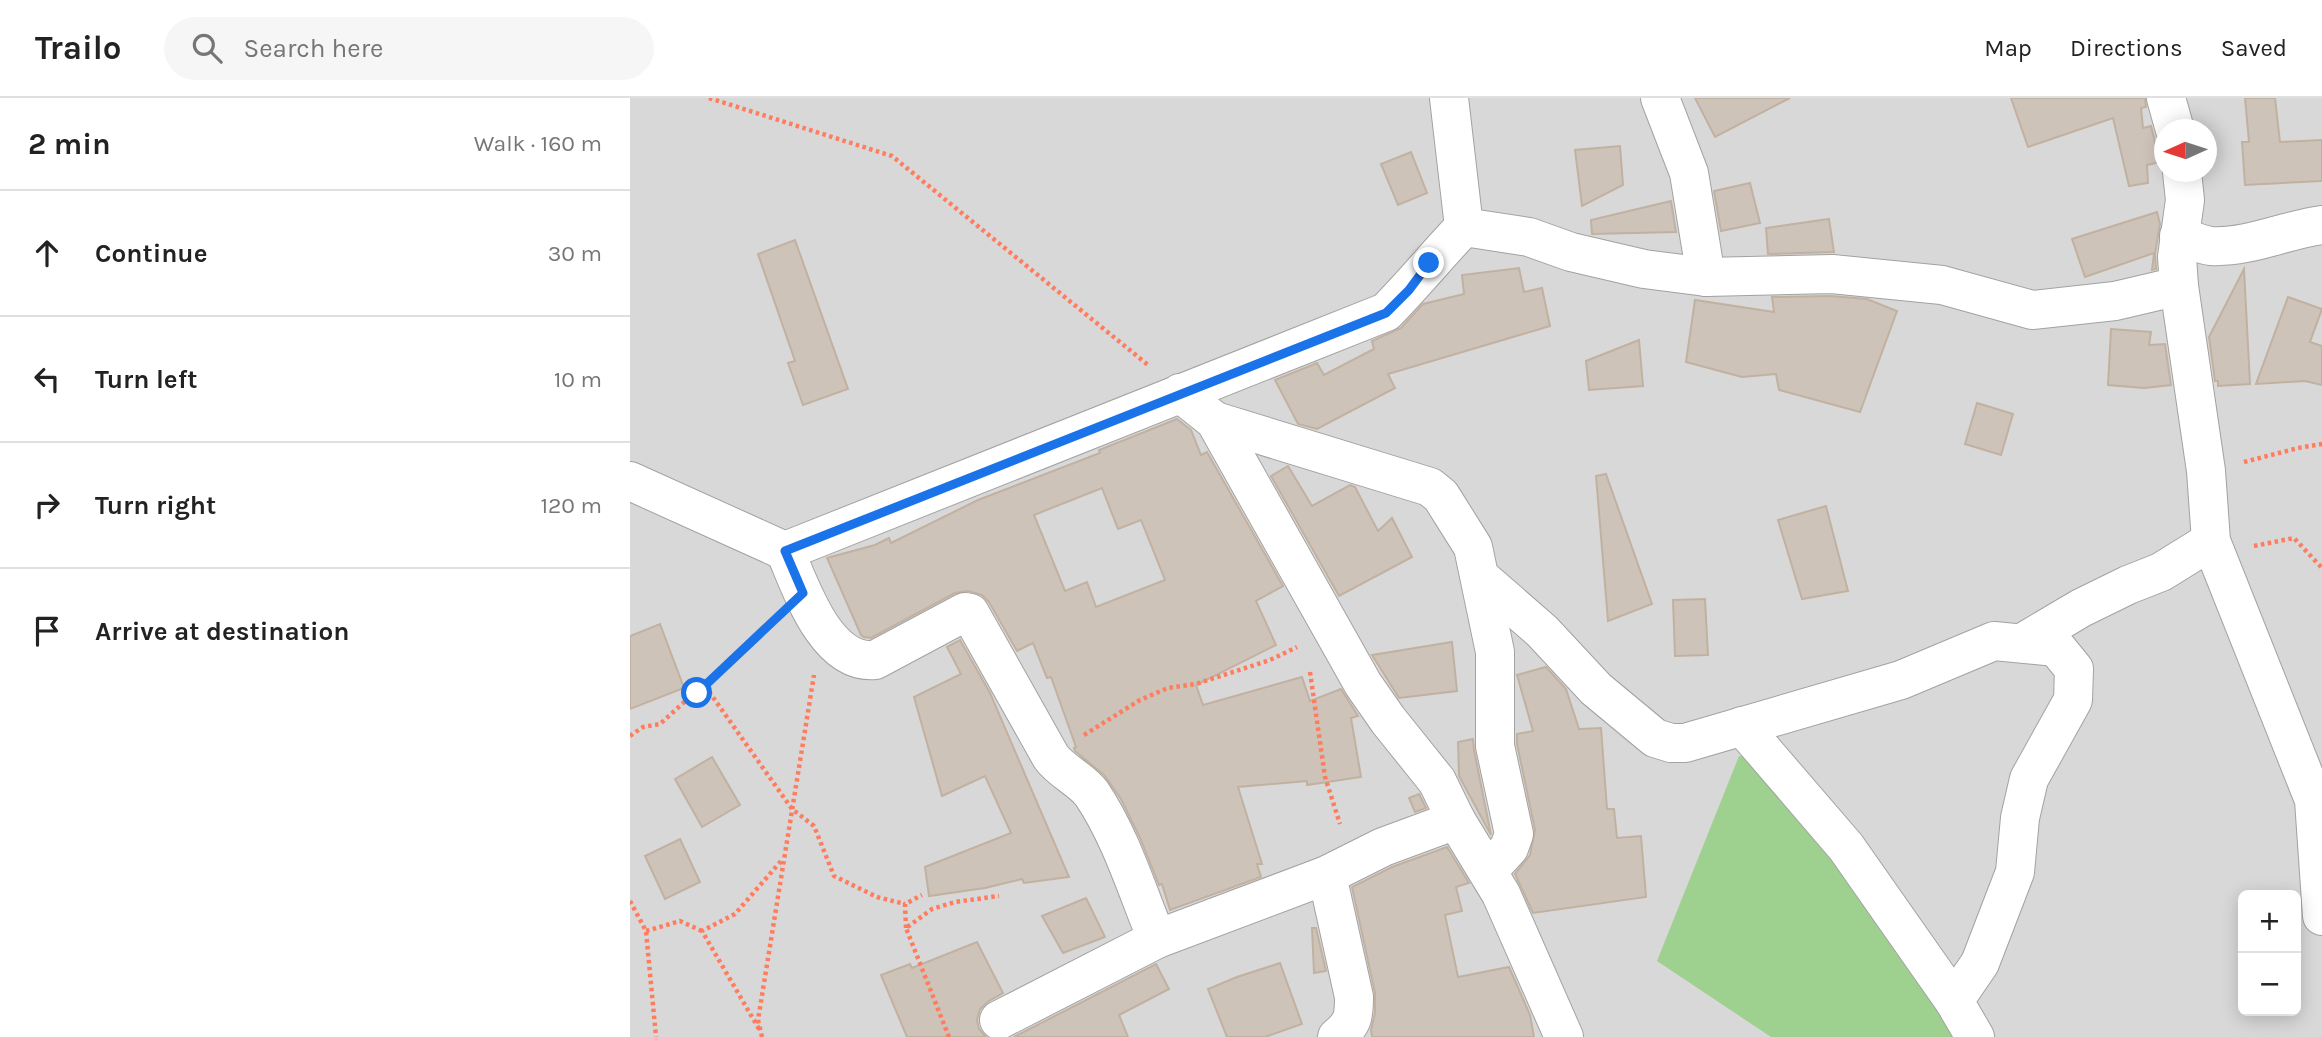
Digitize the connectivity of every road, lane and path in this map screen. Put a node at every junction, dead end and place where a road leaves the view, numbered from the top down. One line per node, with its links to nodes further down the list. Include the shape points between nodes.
1 (709, 98): 12 (path, via 892,156)
2 (1660, 98): 10 (street, via 1689,173)
3 (2166, 98): 5 (street)
4 (1458, 102): 8 (street)
5 (2172, 119)
6 (2183, 182): 9 (street)
7 (2322, 225): 9 (street, via 2245,243 2209,246)
8 (1464, 228): 10 (street, via 1529,237 1644,269); 12 (street, via 1386,313)
9 (2179, 236): 11 (street)
10 (1706, 277): 11 (street, via 1832,274 1942,285 2032,310 2115,301)
11 (2179, 286): 15 (street)
12 (1180, 393): 13 (street); 18 (street)
13 (1215, 421): 20 (street, via 1430,487 1441,496 1473,547); 22 (street)
14 (2322, 444): 15 (path)
15 (2206, 471): 17 (street)
16 (630, 481): 18 (street)
17 (2213, 548): 19 (path, via 2294,538); 23 (street, via 2081,608); 38 (street, via 2314,800)
18 (785, 551): 21 (street)
19 (2322, 568)
20 (1480, 577): 26 (street, via 1542,631 1596,689 1655,738 1685,744); 33 (street, via 1495,652 1496,746 1514,834 1509,848)
21 (803, 593): 25 (path); 28 (street, via 815,620 843,652 861,661 874,660 968,611)
22 (1320, 638): 28 (path, via 1270,660 1140,700); 30 (street, via 1363,684 1437,781); 32 (path, via 1317,733)
23 (2022, 643): 26 (street, via 1994,641 1901,680); 43 (street, via 2056,648 2074,669 2073,700 2029,779 2015,872 1980,963)
24 (811, 684): 29 (path)
25 (705, 686): 27 (path, via 660,724 643,727); 29 (path)
26 (1742, 726): 43 (street, via 1846,847)
27 (630, 736)
28 (1051, 757): 42 (street, via 1089,790 1102,811)
29 (792, 809): 31 (path); 37 (path, via 814,826 834,876 877,897)
30 (1456, 820): 32 (street, via 1383,847); 33 (street)
31 (784, 858): 41 (path, via 735,914); 45 (path, via 758,1020)
32 (1340, 869): 42 (street); 48 (street, via 1354,1016)
33 (1488, 871): 49 (street)
34 (922, 895): 37 (path)
35 (999, 896): 39 (path, via 932,909)
36 (630, 901): 40 (path)
37 (905, 904): 39 (path)
38 (2322, 916)
39 (906, 928): 47 (path)
40 (646, 931): 41 (path, via 680,921); 46 (path)
41 (702, 931): 45 (path)
42 (1157, 939): 44 (street)
43 (1954, 1001): 50 (street)
44 (999, 1020)
45 (761, 1035)
46 (656, 1037)
47 (949, 1037)
48 (1337, 1037)
49 (1564, 1037)
50 (1975, 1037)

